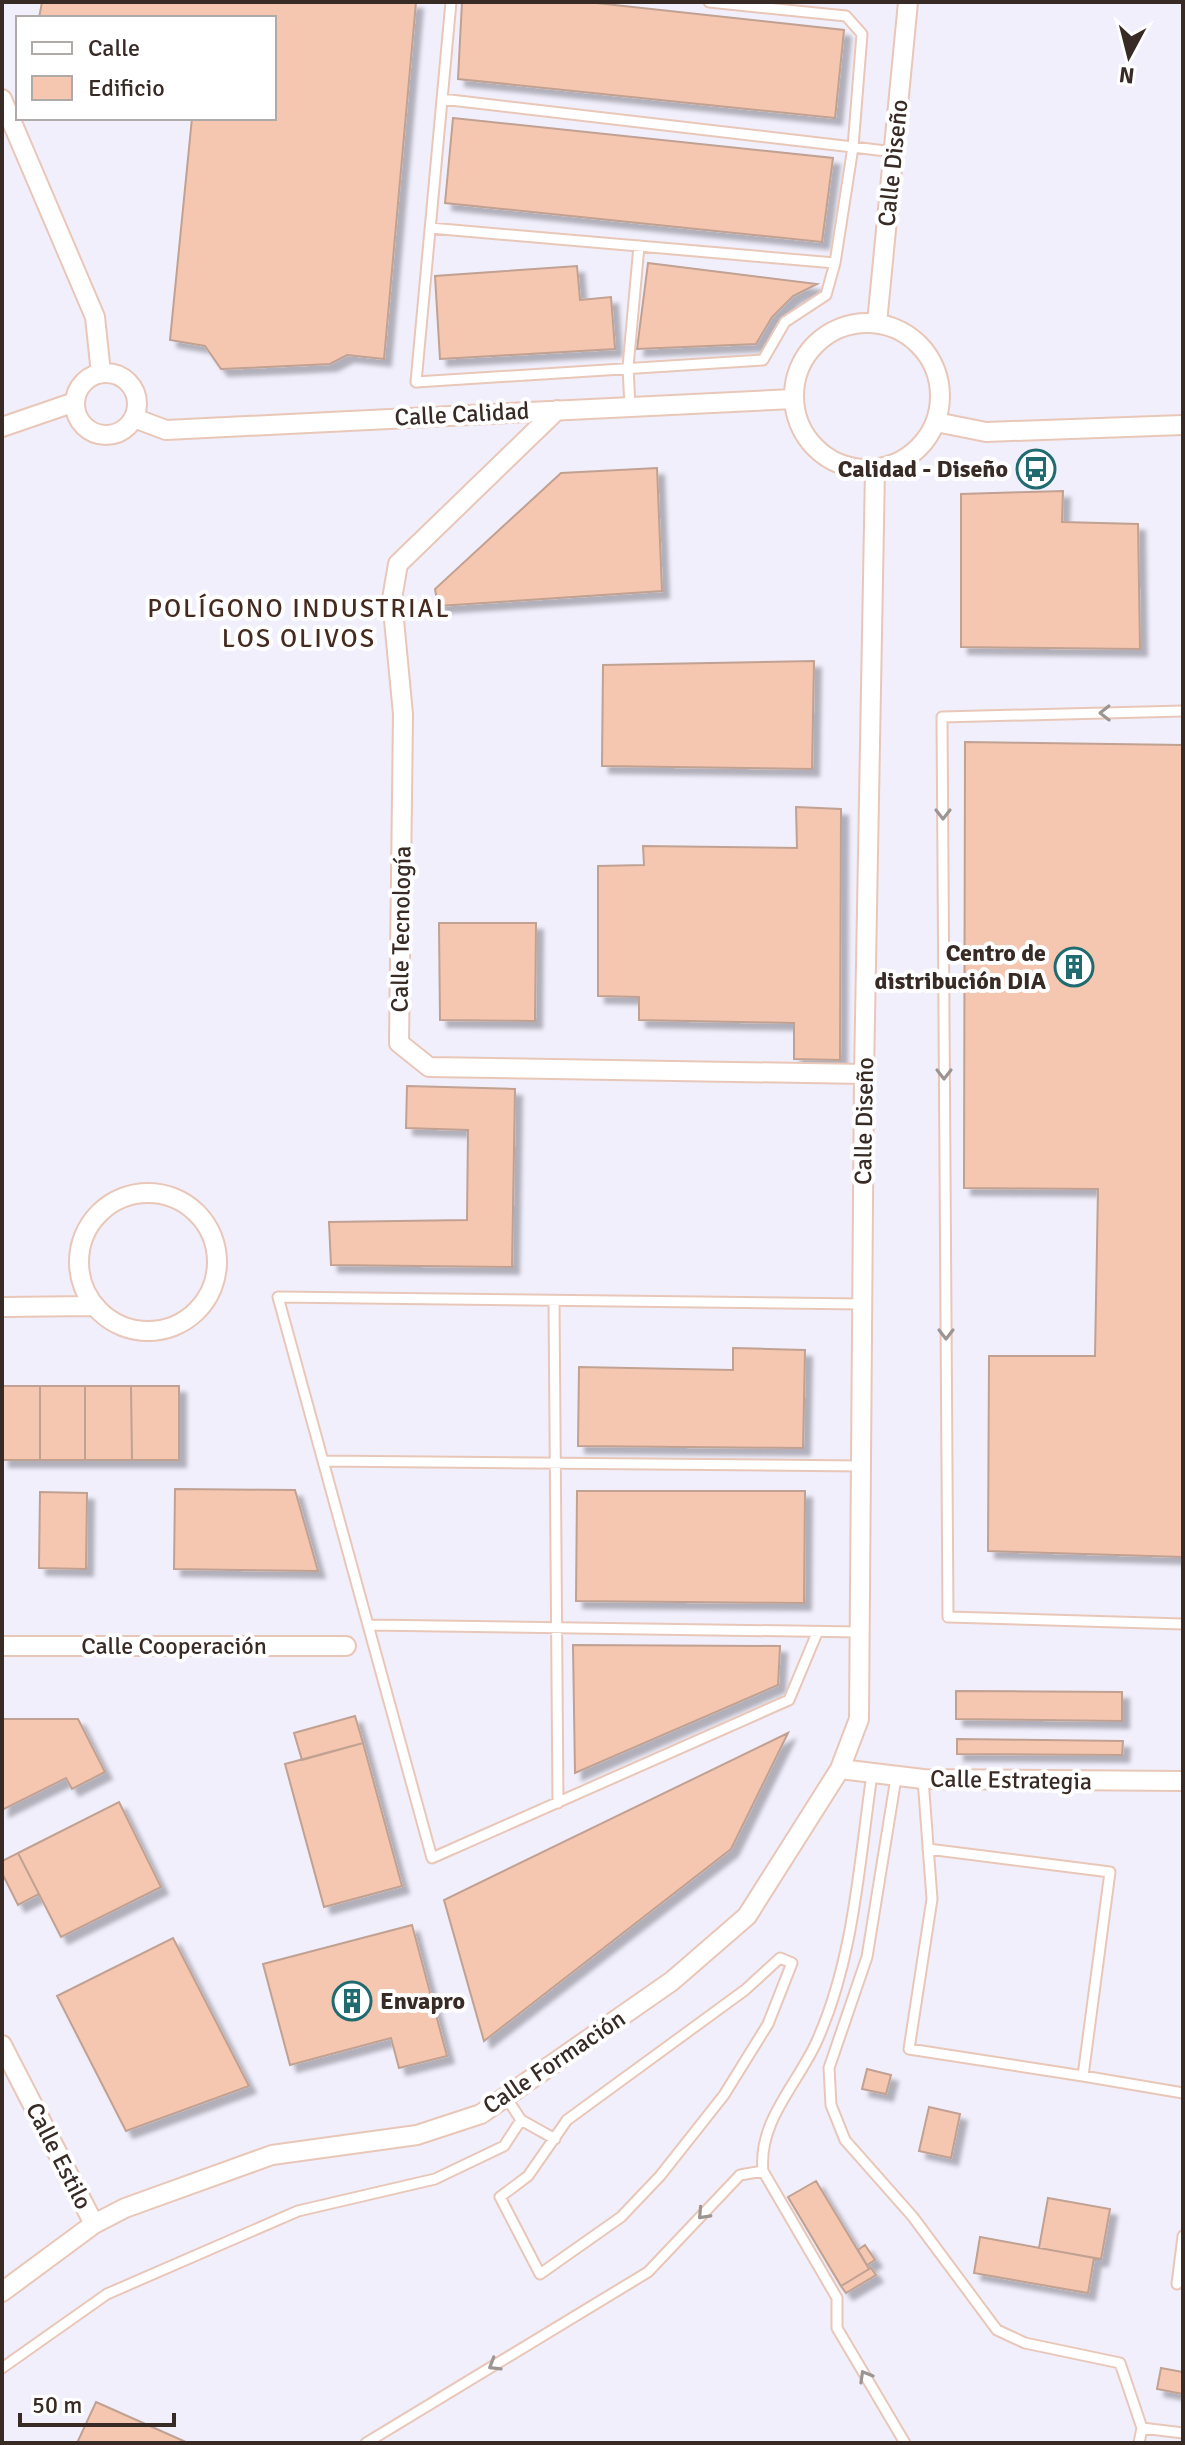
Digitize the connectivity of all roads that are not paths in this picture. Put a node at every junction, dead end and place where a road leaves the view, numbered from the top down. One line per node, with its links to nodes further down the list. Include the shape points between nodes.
1 (451, 2): 5 (lane)
2 (709, 2): 6 (lane, via 846,16 862,34)
3 (908, 2): 7 (street, Calle Diseño)
4 (2, 99): 13 (street, via 95,317)
5 (442, 99): 6 (lane); 8 (lane)
6 (853, 147): 7 (lane); 10 (lane)
7 (894, 152): 11 (street, Calle Diseño)
8 (430, 228): 9 (lane); 12 (lane, via 416,382)
9 (639, 246): 10 (lane); 12 (lane)
10 (835, 263): 12 (lane, via 826,295 785,322 763,360)
11 (877, 323): 14 (street, via 835,329 817,341 800,368); 19 (street, via 898,329 931,358 941,400)
12 (628, 367): 16 (lane)
13 (101, 373): 15 (street, via 83,383); 18 (street, via 113,373 131,385)
14 (793, 399): 16 (street, Calle Calidad); 22 (street, via 798,423 820,451 851,468)
15 (75, 402): 18 (street, via 81,422 98,433 119,432); 21 (street)
16 (630, 407): 17 (street, Calle Calidad)
17 (557, 410): 18 (street, Calle Calidad, via 166,430); 24 (street, Calle Tecnología, via 398,564 392,599 403,714 399,1043 429,1067)
18 (134, 418)
19 (936, 422): 20 (street, via 986,432); 22 (street, via 912,454)
20 (1183, 425)
21 (2, 427)
22 (875, 469): 24 (street, Calle Diseño)
23 (1183, 711): 32 (lane, one-way to 32, via 942,717 948,1617)
24 (864, 1074): 26 (street, Calle Diseño)
25 (554, 1301): 26 (lane); 29 (lane, via 278,1297); 30 (lane)
26 (862, 1304): 31 (street, Calle Diseño)
27 (93, 1306): 27 (street, via 130,1329 162,1329 192,1315 207,1299 215,1279 217,1258 202,1218 185,1203 154,1193 122,1197 104,1208 80,1244 82,1287); 28 (street)
28 (2, 1307)
29 (323, 1461): 30 (lane); 33 (lane)
30 (556, 1465): 31 (lane); 34 (lane)
31 (861, 1466): 35 (street, Calle Diseño)
32 (1183, 1624)
33 (368, 1625): 34 (lane); 44 (lane, via 432,1858)
34 (557, 1629): 36 (lane); 44 (lane)
35 (859, 1632): 36 (lane); 39 (street, Calle Diseño, via 859,1719)
36 (817, 1633): 44 (lane, via 789,1700)
37 (2, 1646): 38 (street, Calle Cooperación)
38 (346, 1646)
39 (840, 1769): 40 (street, Calle Estrategia); 49 (street, Calle Formación, via 747,1916 672,1981)
40 (872, 1774): 41 (street, Calle Estrategia); 52 (lane, via 845,1959 816,2043 765,2133)
41 (896, 1778): 42 (street, Calle Estrategia); 58 (lane, via 867,1957 829,2068 831,2105 845,2140 913,2217 997,2330 1025,2343 1120,2363)
42 (923, 1779): 43 (street, Calle Estrategia); 45 (lane)
43 (1183, 1781)
44 (558, 1803)
45 (928, 1849): 47 (lane, via 932,1899 909,2049); 47 (lane, via 1110,1872)
46 (2, 2045): 53 (street, Calle Estilo)
47 (1083, 2076): 48 (lane)
48 (1183, 2093)
49 (506, 2097): 50 (lane); 53 (street, Calle Formación, via 481,2114 417,2135 272,2155)
50 (521, 2120): 51 (lane); 57 (lane, via 504,2146 435,2179 298,2211 107,2294)
51 (555, 2139): 51 (lane, via 528,2176 500,2197 540,2274 621,2217 660,2176 724,2095 768,2024 792,1963 780,1958 745,1990 567,2120)
52 (763, 2171): 60 (lane, one-way to 60, via 740,2175 648,2272); 61 (lane, one-way to 52, via 837,2328 837,2298)
53 (94, 2224): 56 (street, Calle Formación)
54 (1183, 2236): 55 (lane)
55 (1177, 2284)
56 (2, 2292)
57 (2, 2368)
58 (1142, 2428): 59 (lane); 62 (lane)
59 (1183, 2433)
60 (366, 2443)
61 (905, 2443)
62 (1139, 2443)

